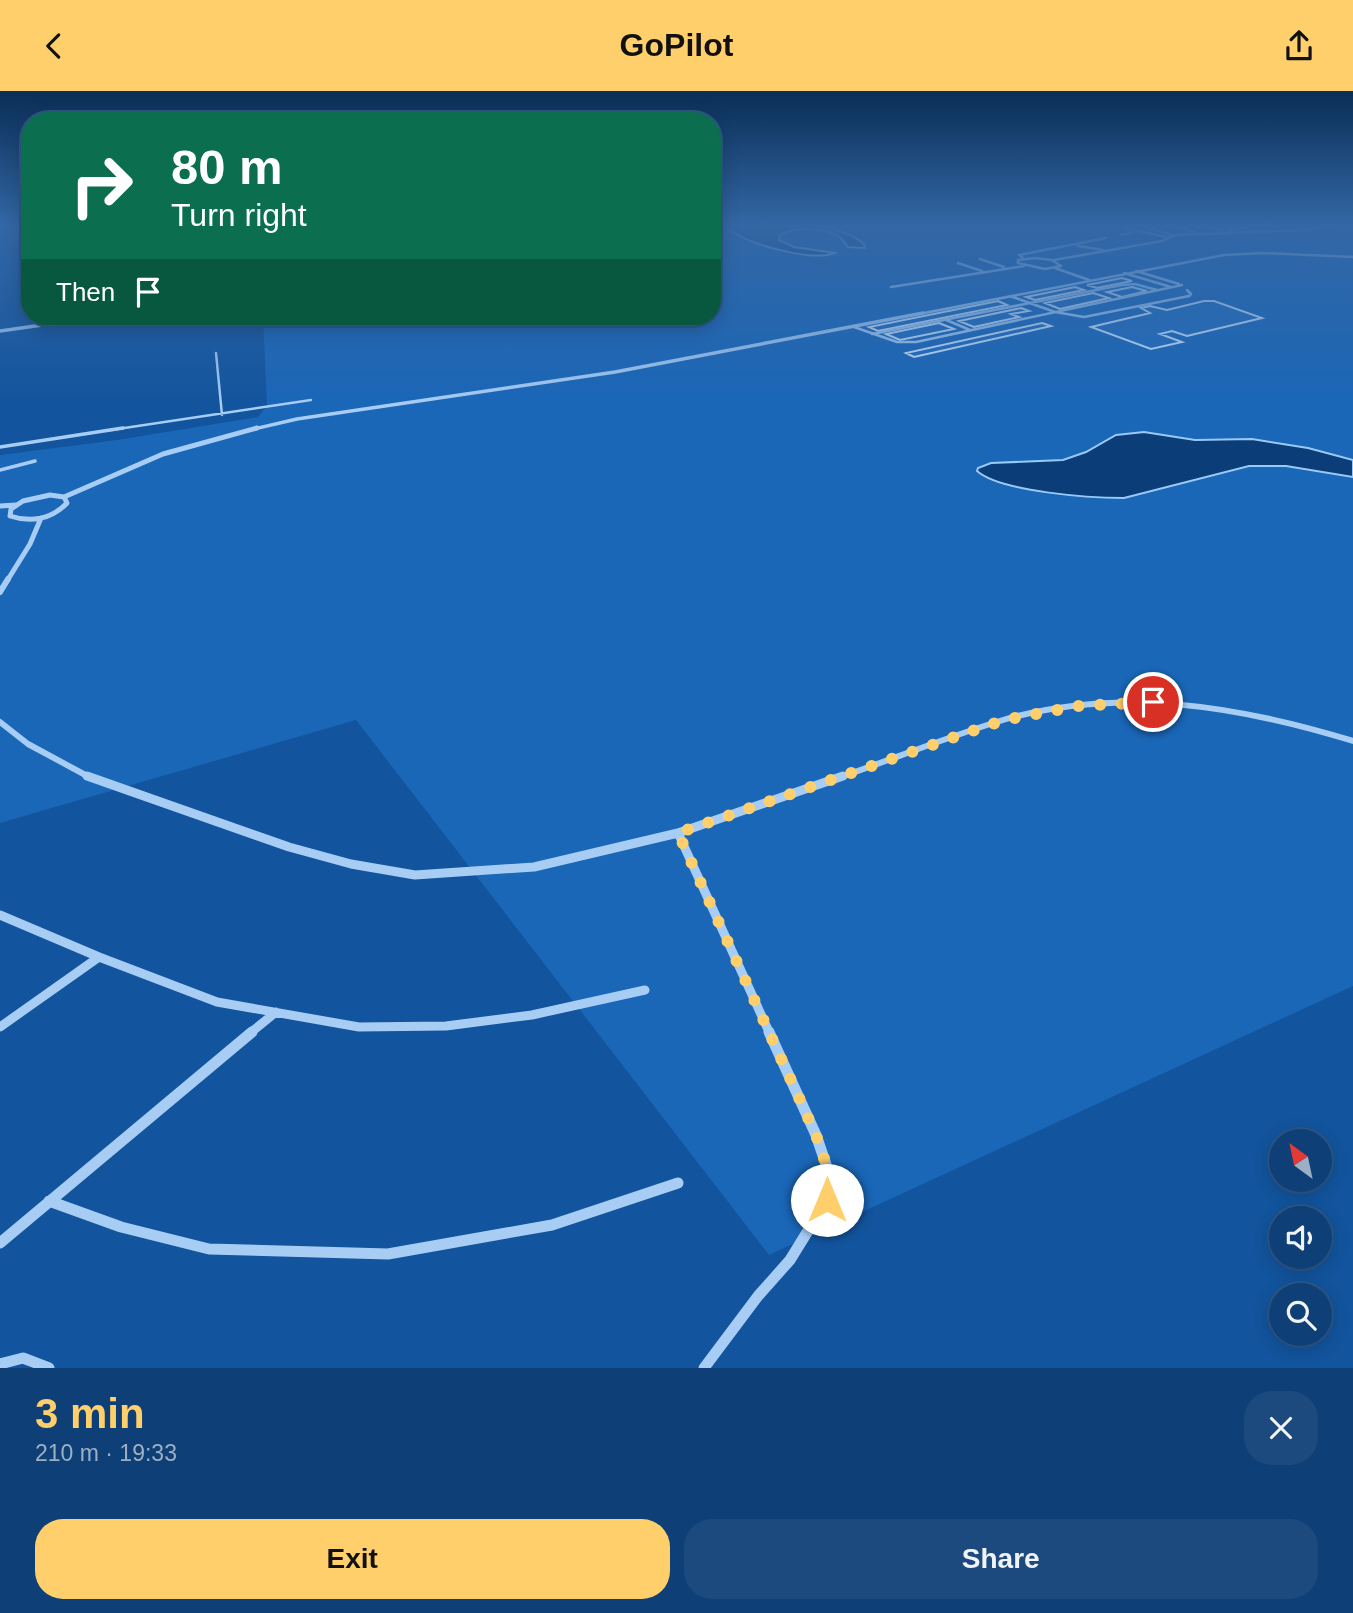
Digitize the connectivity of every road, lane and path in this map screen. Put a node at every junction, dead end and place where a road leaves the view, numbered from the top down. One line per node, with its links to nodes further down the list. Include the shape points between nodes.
1 (906, 285): 7 (lane)
2 (1066, 285): 11 (street)
3 (1126, 285): 13 (lane)
4 (1131, 285): 10 (lane)
5 (1164, 285): 8 (lane)
6 (1182, 285): 8 (lane); 9 (lane)
7 (891, 287)
8 (1172, 287): 9 (lane); 10 (lane)
9 (1187, 290): 14 (lane, via 1189,296)
10 (1157, 291): 12 (lane)
11 (1010, 296): 13 (lane); 18 (street)
12 (1120, 299): 14 (lane); 15 (lane)
13 (1030, 302): 15 (lane); 16 (lane)
14 (1140, 305): 15 (lane, via 1093,317)
15 (1055, 312): 19 (lane)
16 (944, 319): 19 (lane); 21 (lane)
17 (30, 326): 20 (street)
18 (854, 327): 21 (lane); 28 (street, via 615,372 297,419 163,454)
19 (971, 330): 21 (lane, via 904,343)
20 (0, 331)
21 (872, 334)
22 (216, 353): 24 (lane)
23 (311, 400): 24 (lane)
24 (222, 415): 25 (lane)
25 (0, 447)
26 (36, 461): 27 (lane)
27 (0, 470)
28 (64, 497): 29 (street, via 41,496); 31 (street, via 64,507)
29 (16, 505): 30 (street); 31 (street, via 9,513 15,519)
30 (0, 506)
31 (41, 518): 32 (street)
32 (0, 592)
33 (0, 722): 35 (street, via 27,744 79,773 162,804 289,847 415,876 534,867)
34 (1353, 741): 35 (street, via 1206,707 1153,702 1055,709 1004,720)
35 (678, 833): 46 (street, via 816,1135 831,1179 827,1200 790,1260)
36 (0, 915): 37 (street)
37 (99, 957): 39 (street, via 217,1002); 40 (street)
38 (645, 990): 39 (street, via 532,1015 446,1026 359,1027)
39 (276, 1012): 42 (street)
40 (0, 1027)
41 (678, 1183): 42 (street, via 552,1225 388,1254 209,1249 121,1227)
42 (49, 1201): 43 (street)
43 (0, 1243)
44 (0, 1364): 45 (street, via 23,1358)
45 (49, 1368)
46 (704, 1368)

